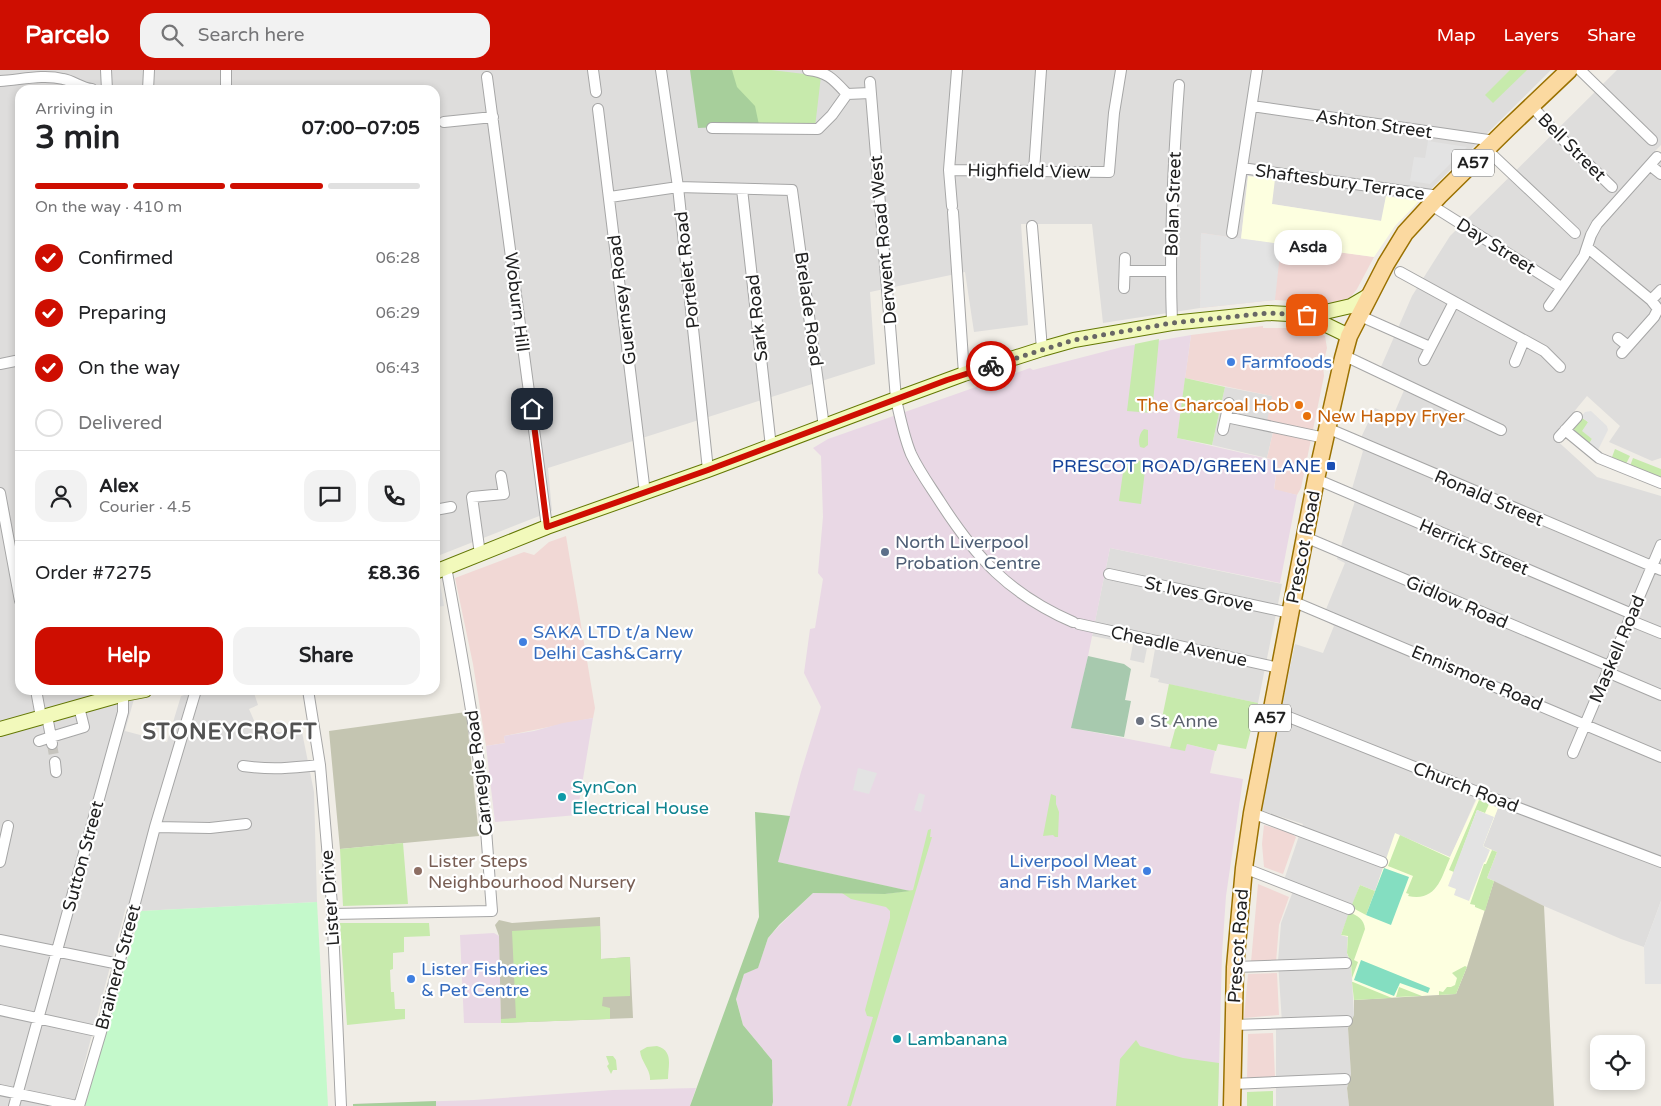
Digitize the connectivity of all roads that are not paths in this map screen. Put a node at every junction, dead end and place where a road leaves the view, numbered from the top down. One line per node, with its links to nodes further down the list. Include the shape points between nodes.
1 (106, 70): 17 (street)
2 (149, 70): 18 (street)
3 (226, 70): 19 (street)
4 (593, 70): 21 (street)
5 (661, 70): 36 (street, Portelet Road)
6 (808, 70): 23 (street, via 821,71)
7 (957, 70): 33 (street)
8 (1041, 70): 34 (street)
9 (1121, 70): 34 (street, Highfield View, via 1109,172)
10 (1257, 70): 24 (street)
11 (1570, 70): 25 (main road, Prescot Road / A57)
12 (1580, 70): 30 (street)
13 (487, 77): 27 (street, Woburn Hill)
14 (0, 81): 16 (street, via 50,77)
15 (870, 82): 22 (street, Derwent Road West)
16 (77, 85)
17 (107, 85)
18 (148, 85)
19 (226, 85)
20 (1179, 85): 47 (street, Bolan Street)
21 (596, 92)
22 (870, 93): 23 (street); 71 (street, Derwent Road West)
23 (847, 94): 29 (street, via 818,129)
24 (1252, 106): 31 (street, Ashton Street); 32 (street)
25 (1532, 106): 31 (main road, Prescot Road / A57); 37 (street, Bell Street)
26 (598, 108): 39 (street, Guernsey Road)
27 (493, 117): 28 (street); 88 (street, Woburn Hill)
28 (444, 122)
29 (712, 128)
30 (1652, 140)
31 (1491, 145): 40 (main road, Prescot Road / A57); 43 (street)
32 (1242, 168): 40 (street, Shaftesbury Terrace); 42 (street)
33 (949, 170): 34 (street, Highfield View); 70 (street)
34 (1034, 171)
35 (1661, 174): 44 (street, via 1654,161 1597,224)
36 (678, 187): 38 (street); 39 (street); 80 (street, Portelet Road)
37 (1612, 187)
38 (742, 189): 75 (street, Brelade Road, via 792,190); 79 (street, Sark Road)
39 (610, 197): 84 (street, Guernsey Road)
40 (1435, 201): 49 (street, Day Street); 52 (main road, Prescot Road / A57, via 1405,233)
41 (1032, 226): 63 (street)
42 (1232, 233)
43 (1575, 233)
44 (1588, 248): 49 (street); 53 (street)
45 (1125, 258): 46 (street)
46 (1125, 271): 47 (street); 50 (street)
47 (1170, 271): 58 (street, Bolan Street)
48 (1400, 272): 54 (street)
49 (1561, 287): 55 (street)
50 (1124, 288)
51 (1661, 290): 53 (street)
52 (1368, 296): 56 (main road, via 1351,306); 59 (main road, Prescot Road / A57)
53 (1651, 300): 60 (street, via 1658,309 1654,317 1625,350)
54 (1454, 302): 61 (street); 62 (street)
55 (1549, 306)
56 (1325, 312): 57 (main road); 59 (main road)
57 (1307, 315): 58 (main road, via 1268,313); 59 (main road, via 1316,320)
58 (1172, 323): 63 (main road, via 1074,340)
59 (1354, 325): 62 (street); 64 (main road, Prescot Road / A57)
60 (1618, 338)
61 (1524, 340): 67 (street); 69 (street, via 1544,351)
62 (1430, 347): 65 (street)
63 (1042, 349): 70 (main road)
64 (1343, 355): 77 (street); 78 (main road, Prescot Road / A57)
65 (1424, 360)
66 (15, 361): 68 (street)
67 (1515, 362)
68 (0, 364)
69 (1560, 366)
70 (964, 374): 71 (main road)
71 (896, 399): 75 (main road); 99 (street, Cheadle Avenue, via 912,455 952,521 990,568 1018,591 1076,622)
72 (1229, 403): 73 (street)
73 (1226, 417): 76 (street); 78 (street, Ronald Street)
74 (1577, 417): 83 (street, via 1562,434 1599,458)
75 (824, 427): 79 (main road)
76 (1223, 430)
77 (1501, 430)
78 (1326, 433): 82 (main road, Prescot Road / A57); 92 (street, Ronald Street)
79 (772, 447): 80 (main road)
80 (708, 470): 84 (main road)
81 (501, 476): 91 (street, via 504,494 472,497)
82 (1316, 479): 89 (main road, Prescot Road / A57); 97 (street, Herrick Street)
83 (1661, 483)
84 (645, 492): 88 (main road)
85 (0, 493): 94 (street)
86 (451, 507): 87 (street)
87 (440, 509)
88 (547, 527): 91 (main road)
89 (1305, 537): 96 (main road, Prescot Road / A57); 100 (street, Gidlow Road)
90 (1661, 545): 92 (street, Maskell Road)
91 (480, 554): 93 (main road)
92 (1657, 568): 97 (street, Maskell Road)
93 (441, 569): 127 (street, Carnegie Road, via 464,666 480,764 492,911)
94 (15, 574)
95 (1109, 574): 96 (street, St Ives Grove)
96 (1291, 607): 99 (main road, Prescot Road / A57); 110 (street, Ennismore Road)
97 (1631, 617): 98 (street, Herrick Street); 100 (street, Maskell Road)
98 (1661, 633)
99 (1279, 668): 108 (main road, Prescot Road / A57)
100 (1608, 669): 101 (street, Gidlow Road); 110 (street, Maskell Road)
101 (1661, 694)
102 (38, 695): 109 (street)
103 (115, 695): 107 (main road)
104 (124, 695): 129 (street, Sutton Street, via 122,712)
105 (195, 695): 121 (street, Brainerd Street)
106 (309, 695): 116 (street, Lister Drive)
107 (79, 707): 109 (main road); 113 (street, via 84,728)
108 (1271, 710): 118 (main road, Prescot Road / A57); 124 (street, Church Road)
109 (44, 716): 111 (main road); 113 (street)
110 (1584, 724): 114 (street, Maskell Road); 115 (street, Ennismore Road)
111 (0, 729)
112 (39, 741): 113 (street)
113 (52, 741)
114 (1573, 753)
115 (1661, 757)
116 (320, 765): 117 (street, via 274,770); 127 (street, Lister Drive)
117 (243, 766)
118 (1252, 813): 123 (street); 125 (main road, Prescot Road / A57)
119 (246, 824): 121 (street, via 210,828)
120 (8, 826): 122 (street)
121 (155, 827): 131 (street, Brainerd Street)
122 (0, 862)
123 (1382, 862)
124 (1661, 862)
125 (1244, 868): 126 (street); 132 (main road, Prescot Road / A57)
126 (1349, 909)
127 (332, 914): 144 (street, Lister Drive)
128 (0, 940): 129 (street)
129 (58, 950): 131 (street); 134 (street, Sutton Street)
130 (1346, 963): 132 (street)
131 (119, 964): 137 (street, Brainerd Street)
132 (1235, 967): 136 (main road, Prescot Road / A57)
133 (0, 1010): 134 (street)
134 (38, 1018): 137 (street); 141 (street, Sutton Street)
135 (1347, 1021): 136 (street)
136 (1233, 1025): 139 (main road, Prescot Road / A57)
137 (101, 1032): 143 (street, Brainerd Street)
138 (1346, 1079): 139 (street)
139 (1232, 1084): 145 (main road, Prescot Road / A57)
140 (0, 1090): 141 (street)
141 (16, 1093): 142 (street); 143 (street)
142 (14, 1106)
143 (78, 1106)
144 (341, 1106)
145 (1232, 1106)

